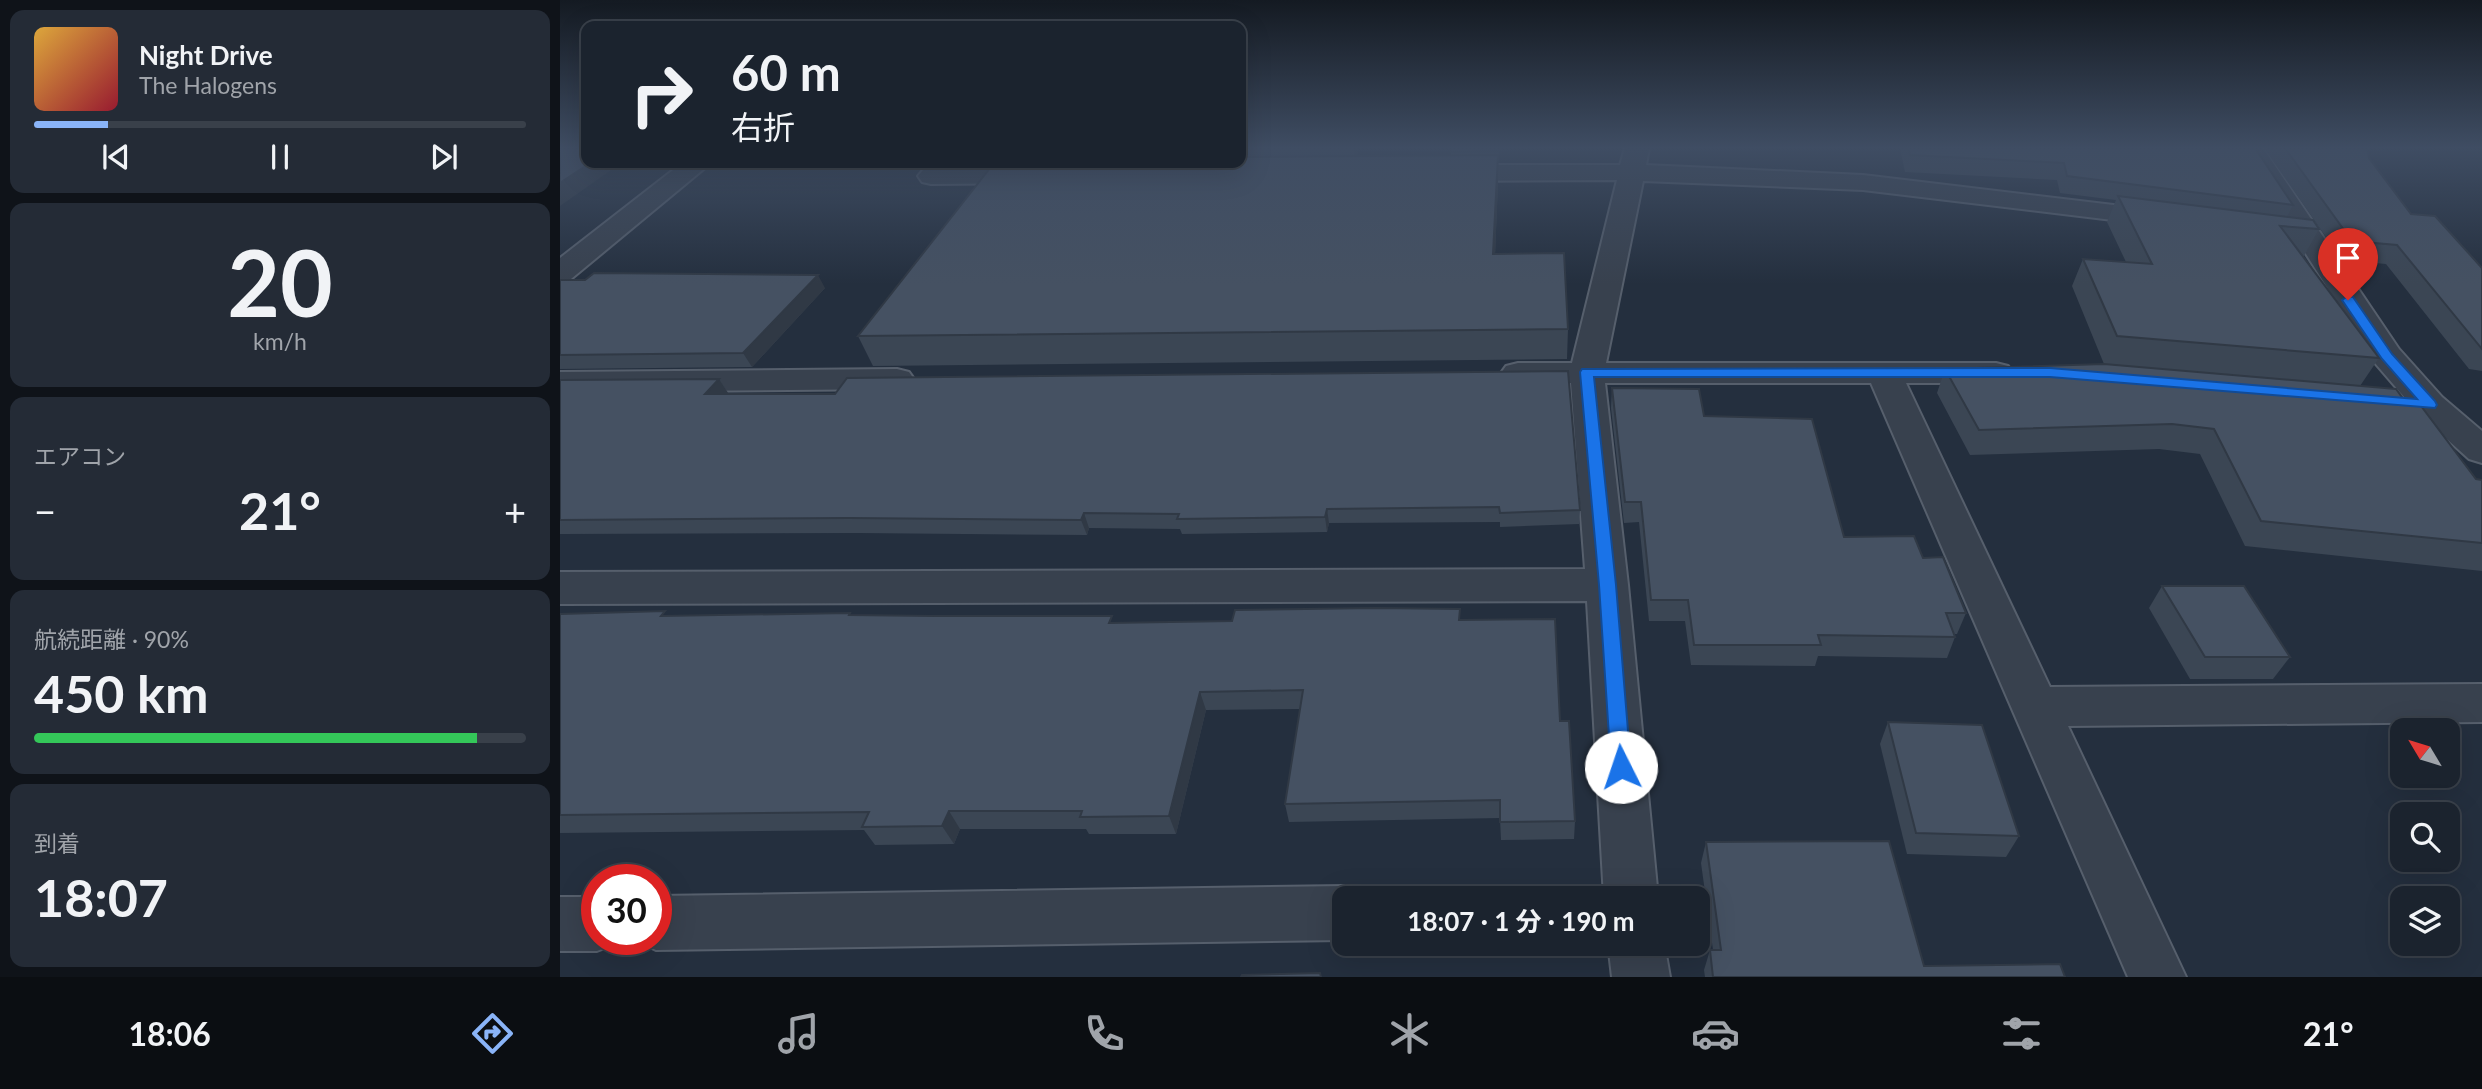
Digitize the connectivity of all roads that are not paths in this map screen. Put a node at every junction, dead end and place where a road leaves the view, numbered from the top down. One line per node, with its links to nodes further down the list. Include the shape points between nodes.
1 (660, 194): 6 (street)
2 (1627, 194): 7 (street)
3 (1969, 194): 5 (street)
4 (2273, 194): 14 (street, via 2293,234)
5 (2186, 221)
6 (560, 273)
7 (1587, 372): 8 (street); 9 (street); 16 (street)
8 (1490, 373)
9 (1884, 373): 10 (street); 19 (street)
10 (2022, 373)
11 (934, 378): 12 (street)
12 (560, 382)
13 (2389, 401): 14 (street)
14 (2430, 405): 15 (street)
15 (2482, 451)
16 (1607, 585): 17 (street); 20 (street)
17 (560, 588)
18 (2482, 703): 19 (street)
19 (2035, 707): 27 (street)
20 (1630, 886)
21 (1332, 913): 22 (street)
22 (672, 923)
23 (560, 924): 24 (street)
24 (581, 924)
25 (1638, 956): 26 (street)
26 (1641, 977)
27 (2157, 977)

